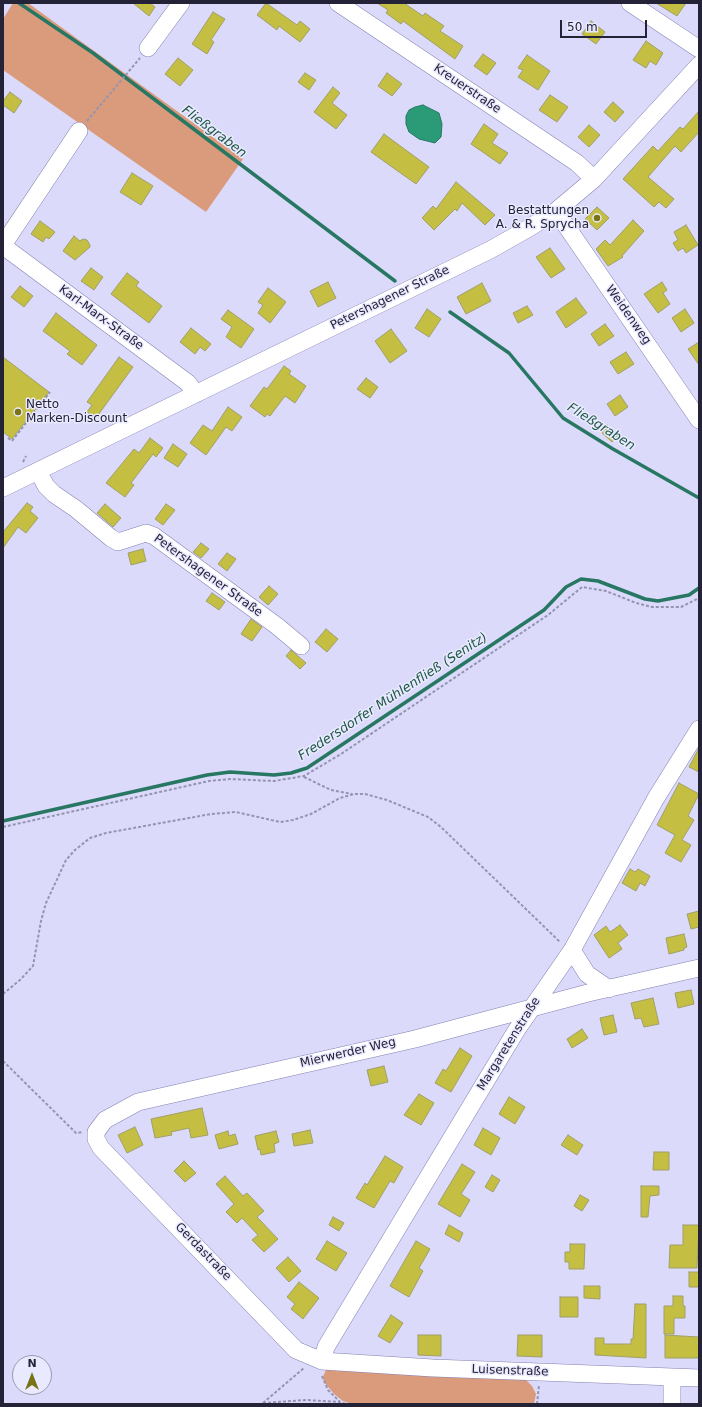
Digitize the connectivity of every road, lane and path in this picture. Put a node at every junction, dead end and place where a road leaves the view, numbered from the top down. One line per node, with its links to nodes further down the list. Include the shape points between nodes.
1 (181, 3): 4 (street)
2 (338, 3): 9 (street, Kreuerstraße, via 577,163)
3 (630, 3): 5 (street)
4 (148, 48)
5 (699, 49)
6 (699, 64): 9 (street, Petershagener Straße)
7 (130, 69): 8 (path)
8 (79, 131): 13 (street, Karl-Marx-Straße)
9 (594, 179): 11 (street, Petershagener Straße)
10 (583, 206): 12 (path)
11 (556, 211): 15 (street, Petershagener Straße, via 490,250); 16 (street, Weidenweg)
12 (591, 213)
13 (3, 245): 15 (street, Karl-Marx-Straße, via 188,383)
14 (50, 392): 17 (path, via 12,441 8,437)
15 (196, 394): 18 (street, Petershagener Straße)
16 (699, 420)
17 (5, 441)
18 (38, 471): 19 (street, Petershagener Straße); 21 (street, Petershagener Straße, via 54,494 111,538 118,542 146,533 154,536)
19 (3, 488)
20 (699, 598): 23 (path, via 681,607 652,606 636,603 606,591 582,587 542,619 342,754)
21 (301, 646)
22 (699, 729): 26 (street, Margaretenstraße, via 656,798)
23 (304, 776): 24 (path, via 330,790); 25 (path, via 274,781 208,781)
24 (354, 794): 26 (path, via 387,800 428,817 447,832 563,945); 29 (path, via 293,820 280,822 236,812 211,814 90,838 66,860 46,903 33,966)
25 (3, 827)
26 (572, 950): 28 (street, via 587,974); 30 (street, Margaretenstraße)
27 (699, 968): 28 (street, Mierwerder Weg)
28 (609, 989): 30 (street, Mierwerder Weg)
29 (3, 994)
30 (532, 1008): 32 (street, Mierwerder Weg, via 415,1038 138,1102 105,1120); 33 (street, Margaretenstraße, via 326,1347)
31 (3, 1061): 32 (path, via 76,1133)
32 (96, 1132): 33 (street, Gerdastraße, via 96,1139 101,1148 296,1350)
33 (326, 1362): 34 (street, Luisenstraße); 37 (path, via 322,1380); 38 (path, via 307,1366)
34 (539, 1372): 35 (street, Luisenstraße); 40 (path)
35 (672, 1377): 36 (street, Luisenstraße); 41 (street)
36 (699, 1378)
37 (340, 1402): 38 (path, via 306,1400); 39 (path)
38 (263, 1404)
39 (346, 1404)
40 (537, 1404)
41 (672, 1404)

